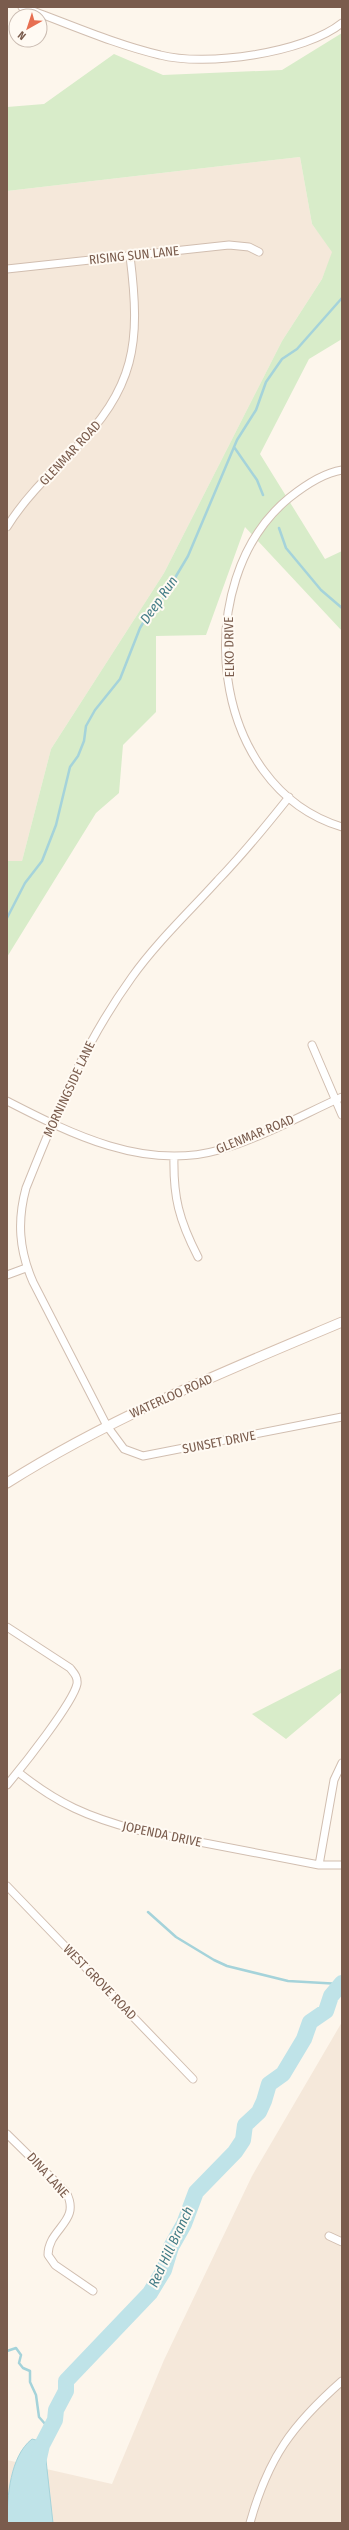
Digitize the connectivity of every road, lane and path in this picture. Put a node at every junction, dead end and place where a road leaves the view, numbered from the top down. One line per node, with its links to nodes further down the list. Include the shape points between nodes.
1 (22, 7): 2 (street, via 139,49 188,60 257,54 289,48 315,39)
2 (342, 23)
3 (259, 252): 4 (street, RISING SUN LANE, via 244,246 229,245)
4 (130, 256): 5 (street, RISING SUN LANE); 7 (street, GLENMAR ROAD, via 136,326 133,348 122,383 102,419 25,501)
5 (7, 269)
6 (342, 470): 8 (street, ELKO DRIVE, via 298,490 266,520 243,557 229,605 226,652 236,715 251,751 261,767)
7 (7, 527)
8 (289, 797): 9 (street, ELKO DRIVE, via 324,820); 14 (street, MORNINGSIDE LANE, via 240,857 166,936 133,976 92,1039)
9 (342, 827)
10 (312, 1045): 11 (street)
11 (339, 1099): 13 (street); 15 (street, GLENMAR ROAD, via 219,1150)
12 (7, 1101): 14 (street, GLENMAR ROAD)
13 (342, 1115)
14 (53, 1122): 15 (street, GLENMAR ROAD, via 98,1142 128,1151); 17 (street, MORNINGSIDE LANE, via 22,1203 20,1234)
15 (174, 1156): 16 (street, via 175,1201 185,1232)
16 (198, 1257)
17 (26, 1268): 18 (street); 21 (street, MORNINGSIDE LANE)
18 (7, 1275)
19 (342, 1322): 21 (main road, WATERLOO ROAD, via 187,1388)
20 (342, 1417): 21 (street, SUNSET DRIVE, via 143,1456 124,1449)
21 (107, 1426): 22 (main road, WATERLOO ROAD)
22 (7, 1483)
23 (7, 1627): 25 (street, via 59,1660 77,1676 74,1692)
24 (342, 1764): 27 (street, via 334,1780)
25 (18, 1772): 26 (street); 27 (street, JOPENDA DRIVE, via 60,1802 109,1823)
26 (7, 1785)
27 (319, 1865): 28 (street, JOPENDA DRIVE)
28 (342, 1865)
29 (7, 1886): 30 (street, WEST GROVE ROAD)
30 (193, 2079)
31 (7, 2134): 34 (street, DINA LANE, via 66,2192 72,2202 70,2213 52,2242 48,2255 55,2265)
32 (329, 2236): 33 (street)
33 (342, 2242)
34 (93, 2291)
35 (342, 2381): 36 (street, via 312,2409 284,2443 263,2483)
36 (250, 2523)

